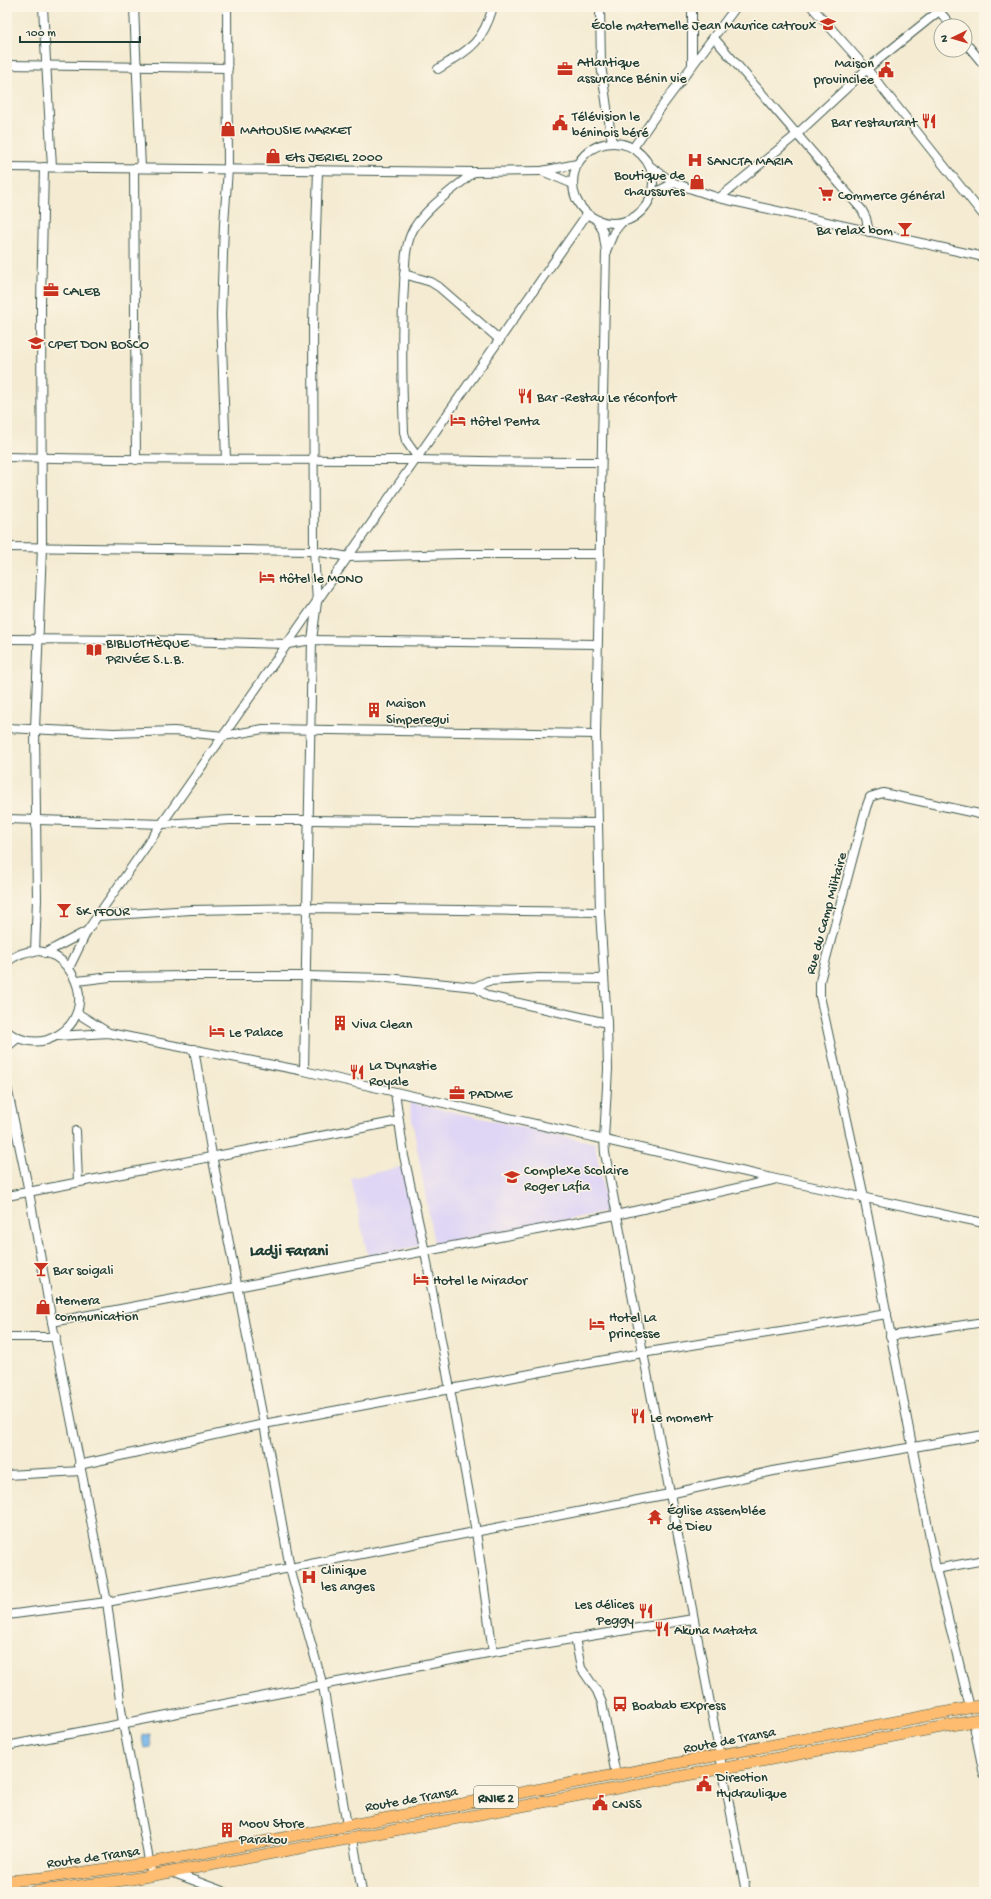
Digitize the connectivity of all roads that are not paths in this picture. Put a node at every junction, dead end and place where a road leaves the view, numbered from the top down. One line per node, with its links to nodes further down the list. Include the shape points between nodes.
1 (43, 7): 15 (street)
2 (134, 7): 16 (street)
3 (227, 7): 18 (street)
4 (493, 7): 19 (street, via 487,28 478,41)
5 (600, 7): 22 (street, via 601,65)
6 (692, 7): 17 (street)
7 (736, 7): 11 (street)
8 (812, 7): 20 (street)
9 (942, 9): 10 (street); 20 (street)
10 (947, 18)
11 (714, 38): 17 (street); 21 (street)
12 (973, 52): 14 (street)
13 (7, 65): 15 (street)
14 (984, 65)
15 (47, 66): 16 (street); 27 (street)
16 (136, 66): 18 (street); 28 (street)
17 (692, 66): 23 (street)
18 (228, 68): 29 (street)
19 (438, 69)
20 (867, 69): 21 (street); 38 (street)
21 (796, 135): 36 (street); 41 (street, via 862,210)
22 (612, 143): 23 (street); 24 (street, via 592,149)
23 (634, 148): 25 (street)
24 (577, 164): 31 (street); 34 (street)
25 (650, 166): 33 (street); 35 (street)
26 (7, 167): 27 (street)
27 (48, 167): 28 (street); 47 (street)
28 (138, 168): 29 (street); 49 (street)
29 (228, 169): 30 (street); 50 (street, via 221,315)
30 (318, 170): 32 (street); 51 (street, via 313,318)
31 (542, 171): 32 (street); 34 (street)
32 (474, 172): 44 (street, via 440,200 413,230)
33 (674, 183): 35 (street); 36 (street)
34 (572, 184): 37 (street, via 579,206)
35 (652, 194): 40 (street, via 641,213)
36 (719, 198): 41 (street)
37 (587, 214): 39 (street); 45 (street)
38 (984, 216)
39 (597, 221): 40 (street); 42 (street, via 603,232)
40 (621, 223): 42 (street)
41 (869, 232): 43 (street)
42 (606, 251): 52 (street)
43 (984, 257)
44 (404, 274): 45 (street, via 439,287); 48 (street, via 404,432 406,441)
45 (500, 340): 48 (street)
46 (7, 457): 47 (street)
47 (41, 458): 49 (street); 53 (street)
48 (417, 459): 51 (street); 52 (street, via 494,463); 57 (street)
49 (136, 460): 50 (street)
50 (226, 460): 51 (street)
51 (314, 461): 55 (street)
52 (601, 462): 56 (street)
53 (42, 547): 54 (street); 55 (street); 60 (street)
54 (7, 548)
55 (314, 551): 57 (street); 58 (street)
56 (600, 554): 57 (street); 63 (street)
57 (348, 557): 58 (street)
58 (317, 602): 61 (street); 62 (street)
59 (7, 639): 60 (street)
60 (39, 639): 62 (street); 65 (street)
61 (312, 640): 62 (street); 63 (street); 66 (street)
62 (288, 644): 68 (street)
63 (598, 644): 67 (street)
64 (7, 728): 65 (street)
65 (35, 729): 68 (street, via 114,733 174,731); 71 (street)
66 (311, 730): 67 (street); 68 (street, via 263,729); 72 (street)
67 (596, 734): 73 (street)
68 (224, 736): 74 (street)
69 (984, 815): 106 (street, Rue du Camp Militaire, via 883,793 870,797 866,808 820,981 820,996)
70 (7, 819): 71 (street)
71 (36, 820): 74 (street); 79 (street)
72 (310, 820): 73 (street); 74 (street, via 230,820); 75 (street)
73 (597, 823): 76 (street)
74 (162, 824): 77 (street)
75 (307, 908): 76 (street); 77 (street, via 191,910); 83 (street)
76 (600, 912): 84 (street)
77 (98, 916): 78 (street)
78 (87, 931): 80 (street); 82 (street)
79 (35, 952): 80 (street); 81 (street, via 21,954)
80 (45, 953): 82 (street, via 54,956)
81 (7, 961)
82 (69, 968): 85 (street)
83 (307, 976): 85 (street, via 110,977); 86 (street, via 387,978); 95 (street)
84 (604, 979): 86 (street, via 539,978 488,981); 88 (street)
85 (77, 981): 87 (street, via 80,997)
86 (475, 987): 88 (street, via 488,996)
87 (77, 1013): 90 (street); 91 (street, via 68,1026)
88 (607, 1023): 100 (street, via 608,1092)
89 (7, 1031): 92 (street)
90 (109, 1033): 91 (street); 94 (street)
91 (56, 1036): 92 (street, via 44,1041)
92 (18, 1038): 93 (street)
93 (7, 1047)
94 (194, 1049): 95 (street); 101 (street)
95 (304, 1071): 97 (street)
96 (7, 1086): 104 (street)
97 (396, 1092): 98 (street); 100 (street)
98 (399, 1120): 101 (street); 109 (street)
99 (76, 1131): 103 (street)
100 (604, 1139): 102 (street); 107 (street)
101 (212, 1155): 103 (street); 110 (street)
102 (776, 1179): 106 (street); 107 (street)
103 (78, 1182): 104 (street)
104 (29, 1192): 105 (street); 112 (street)
105 (7, 1196)
106 (864, 1197): 108 (street); 111 (street)
107 (616, 1215): 109 (street); 117 (street)
108 (984, 1223)
109 (425, 1252): 110 (street); 118 (street)
110 (238, 1286): 112 (street); 119 (street)
111 (888, 1314): 114 (street); 117 (street)
112 (52, 1322): 116 (street)
113 (984, 1322): 114 (street)
114 (890, 1336): 121 (street)
115 (7, 1337): 116 (street)
116 (56, 1337): 122 (street)
117 (642, 1353): 118 (street); 124 (street)
118 (449, 1389): 119 (street); 125 (street)
119 (264, 1424): 122 (street); 127 (street)
120 (984, 1435): 121 (street)
121 (914, 1447): 124 (street, via 778,1470); 128 (street)
122 (80, 1468): 123 (street); 129 (street)
123 (7, 1475)
124 (669, 1494): 125 (street); 131 (street)
125 (476, 1532): 127 (street); 133 (street)
126 (984, 1560): 128 (street)
127 (290, 1568): 129 (street); 134 (street)
128 (936, 1568): 136 (street)
129 (106, 1602): 130 (street); 139 (street)
130 (7, 1615)
131 (693, 1619): 132 (street); 142 (street)
132 (575, 1638): 133 (street); 144 (street, via 581,1668 602,1703)
133 (493, 1652): 134 (street)
134 (323, 1686): 139 (street); 146 (street)
135 (984, 1705): 136 (main road, Route de Transa / RNIE 2)
136 (970, 1708): 137 (main road, Route de Transa / RNIE 2)
137 (935, 1715): 140 (main road); 142 (main road, Route de Transa / RNIE 2)
138 (979, 1720): 140 (main road, Route de Transa / RNIE 2); 145 (street)
139 (123, 1723): 141 (street); 149 (street)
140 (937, 1728): 143 (main road, Route de Transa / RNIE 2)
141 (7, 1746)
142 (719, 1756): 143 (street); 144 (main road, Route de Transa / RNIE 2)
143 (722, 1769): 147 (main road, Route de Transa / RNIE 2); 156 (street)
144 (616, 1775): 146 (main road, Route de Transa / RNIE 2)
145 (984, 1775)
146 (347, 1825): 148 (main road, Route de Transa / RNIE 2)
147 (353, 1839): 150 (main road, Route de Transa / RNIE 2); 155 (street)
148 (196, 1854): 149 (main road, Route de Transa / RNIE 2); 150 (street, via 193,1858)
149 (150, 1863): 151 (street); 152 (main road, Route de Transa / RNIE 2)
150 (193, 1874): 151 (main road, Route de Transa / RNIE 2, via 171,1872); 154 (street)
151 (152, 1876): 153 (main road, Route de Transa / RNIE 2)
152 (7, 1881)
153 (33, 1892)
154 (225, 1892)
155 (362, 1892)
156 (746, 1892)

